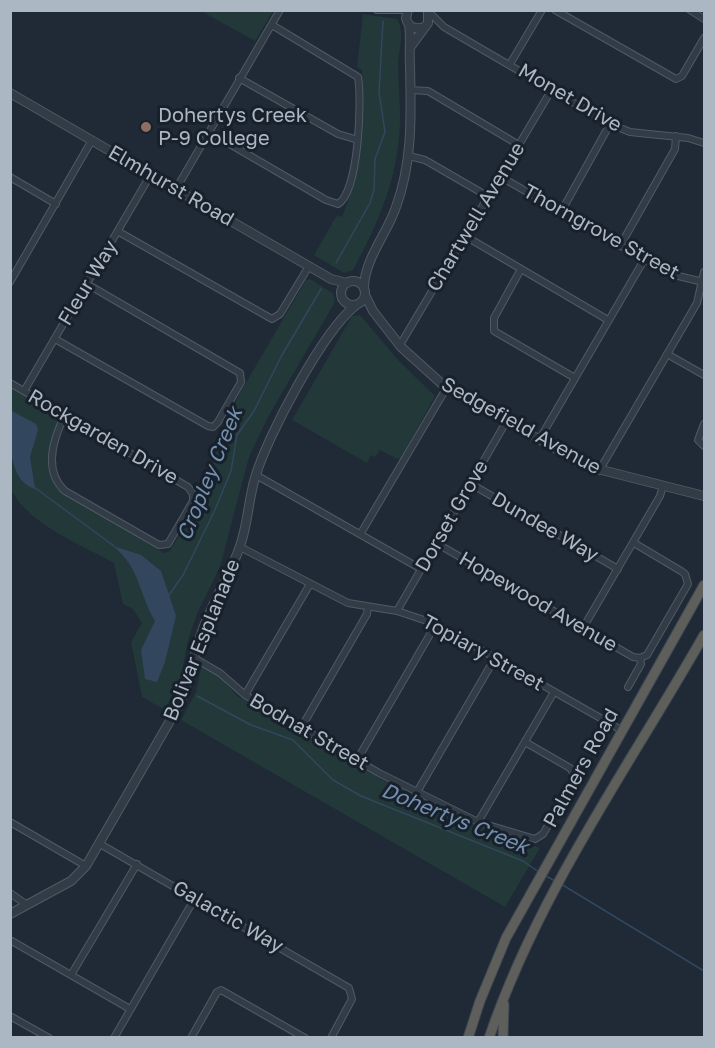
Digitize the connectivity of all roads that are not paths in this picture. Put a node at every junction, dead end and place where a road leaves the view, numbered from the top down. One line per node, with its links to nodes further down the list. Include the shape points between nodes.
1 (280, 10): 14 (street)
2 (377, 10): 10 (street)
3 (403, 10): 10 (street)
4 (408, 10): 13 (street)
5 (542, 10): 19 (street)
6 (555, 10): 11 (street)
7 (570, 10): 11 (street)
8 (690, 10): 12 (street)
9 (428, 11): 15 (street); 16 (street, Monet Drive)
10 (393, 13): 13 (street)
11 (566, 18): 17 (street, via 672,78 679,79)
12 (705, 19)
13 (408, 22): 15 (street, via 415,28); 18 (street)
14 (272, 25): 20 (street); 28 (street, via 356,75)
15 (425, 26): 16 (street, Monet Drive); 18 (street)
16 (444, 27): 19 (street, Monet Drive)
17 (705, 38)
18 (410, 48): 22 (street)
19 (510, 64): 21 (street, Monet Drive)
20 (239, 78): 25 (street); 28 (street, via 343,136)
21 (552, 89): 24 (street, Monet Drive); 30 (street, Chartwell Avenue)
22 (410, 90): 30 (street, via 428,91); 31 (street)
23 (10, 93): 27 (street, Elmhurst Road)
24 (610, 124): 26 (street, Monet Drive, via 643,134); 38 (street)
25 (209, 132): 28 (street, via 338,204 349,188); 35 (street)
26 (676, 136): 29 (street, Monet Drive); 41 (street, via 675,149)
27 (92, 140): 32 (street, Elmhurst Road); 37 (street)
28 (358, 140)
29 (705, 143)
30 (519, 145): 34 (street, Chartwell Avenue)
31 (409, 156): 36 (street, via 425,160); 45 (street, via 397,206)
32 (151, 174): 35 (street, Elmhurst Road); 39 (street, Fleur Way)
33 (10, 177): 37 (street)
34 (501, 177): 36 (street, Chartwell Avenue); 38 (street, Thorngrove Street)
35 (176, 189): 43 (street, Elmhurst Road)
36 (489, 197): 40 (street, Chartwell Avenue)
37 (56, 204): 48 (street)
38 (561, 212): 41 (street, Thorngrove Street)
39 (119, 232): 43 (street, via 272,319 280,314); 51 (street, Fleur Way)
40 (465, 236): 44 (street); 60 (street, Chartwell Avenue)
41 (620, 246): 42 (street, Thorngrove Street)
42 (644, 260): 50 (street, Thorngrove Street, via 681,278); 57 (street)
43 (309, 266): 47 (street, Elmhurst Road)
44 (521, 269): 57 (street); 63 (street, via 494,318 494,331)
45 (366, 270): 49 (street); 52 (street)
46 (705, 273): 50 (street)
47 (331, 279): 49 (street, Elmhurst Road); 54 (street, Elmhurst Road)
48 (10, 282)
49 (349, 282): 52 (street, via 357,282); 54 (street)
50 (703, 282): 53 (street)
51 (87, 284): 59 (street, Fleur Way); 59 (street, via 240,373 241,382 218,422 208,426)
52 (364, 292): 55 (street); 56 (street, Sedgefield Avenue)
53 (703, 294): 61 (street)
54 (341, 295): 55 (street, via 347,304); 58 (street, Bolivar Esplanade)
55 (357, 304): 56 (street, Sedgefield Avenue); 58 (street, Bolivar Esplanade)
56 (373, 311): 60 (street, Sedgefield Avenue)
57 (608, 320): 63 (street)
58 (337, 325): 73 (street, Bolivar Esplanade, via 288,405)
59 (55, 339): 66 (street, Fleur Way)
60 (400, 345): 65 (street, Sedgefield Avenue)
61 (667, 354): 62 (street); 72 (street)
62 (705, 375)
63 (575, 378): 70 (street)
64 (10, 383): 66 (street, Rockgarden Drive)
65 (447, 387): 68 (street, Sedgefield Avenue); 77 (street)
66 (24, 391): 67 (street, Rockgarden Drive)
67 (65, 415): 67 (street, Rockgarden Drive, via 51,462 54,477 65,491 163,546 170,541 193,501 188,487)
68 (506, 422): 70 (street, Sedgefield Avenue); 74 (street, Dorset Grove)
69 (705, 424): 71 (street, via 698,440)
70 (539, 440): 72 (street, Sedgefield Avenue)
71 (705, 446)
72 (599, 471): 75 (street, Sedgefield Avenue)
73 (256, 475): 77 (street); 80 (street, Bolivar Esplanade)
74 (471, 484): 78 (street, Dorset Grove); 82 (street, Dundee Way)
75 (663, 486): 76 (street, Sedgefield Avenue); 79 (street)
76 (702, 497)
77 (361, 533): 81 (street)
78 (436, 543): 81 (street, Dorset Grove); 88 (street, Hopewood Avenue)
79 (634, 543): 82 (street); 92 (street, via 686,574 688,584 647,655)
80 (240, 547): 83 (street, Topiary Street); 90 (street, Bolivar Esplanade, via 200,635)
81 (421, 569): 86 (street, Dorset Grove)
82 (618, 569): 88 (street)
83 (310, 584): 85 (street, Topiary Street, via 348,603); 95 (street)
84 (705, 585): 97 (highway, Palmers Road)
85 (368, 607): 86 (street, Topiary Street); 96 (street)
86 (397, 611): 87 (street, Topiary Street)
87 (436, 624): 91 (street, Topiary Street); 99 (street)
88 (583, 628): 92 (street, Hopewood Avenue)
89 (705, 635): 112 (highway, Palmers Road, via 573,857)
90 (194, 658): 95 (street, Bodnat Street, via 220,673); 103 (street, Bolivar Esplanade, via 178,706)
91 (495, 658): 94 (street, Topiary Street); 100 (street)
92 (640, 658): 93 (street, via 641,664)
93 (628, 687)
94 (554, 692): 97 (street, Topiary Street); 98 (street)
95 (245, 695): 96 (street, Bodnat Street)
96 (301, 728): 99 (street, Bodnat Street)
97 (623, 731): 116 (highway, Palmers Road, via 506,938)
98 (525, 742): 102 (street); 102 (street, Bodnat Street, via 574,774 574,781 543,834 538,839 531,838)
99 (357, 760): 100 (street, Bodnat Street)
100 (417, 792): 102 (street, Bodnat Street)
101 (10, 822): 105 (street)
102 (478, 822)
103 (100, 844): 104 (street, Galactic Way); 105 (street, Bolivar Esplanade)
104 (137, 864): 107 (street, Galactic Way); 111 (street)
105 (86, 866): 108 (street, Bolivar Esplanade, via 71,881)
106 (10, 893): 108 (street)
107 (195, 898): 113 (street); 121 (street, Galactic Way, via 347,986 353,994)
108 (27, 905): 109 (street, Bolivar Esplanade)
109 (10, 914)
110 (10, 940): 111 (street)
111 (71, 975): 113 (street)
112 (506, 989): 122 (highway, Palmers Road); 123 (highway)
113 (130, 1009): 118 (street)
114 (10, 1016): 115 (street)
115 (36, 1034): 117 (street)
116 (469, 1037)
117 (49, 1038)
118 (114, 1038)
119 (191, 1038): 120 (street, via 221,990)
120 (305, 1038)
121 (331, 1038)
122 (489, 1038)
123 (503, 1038)

